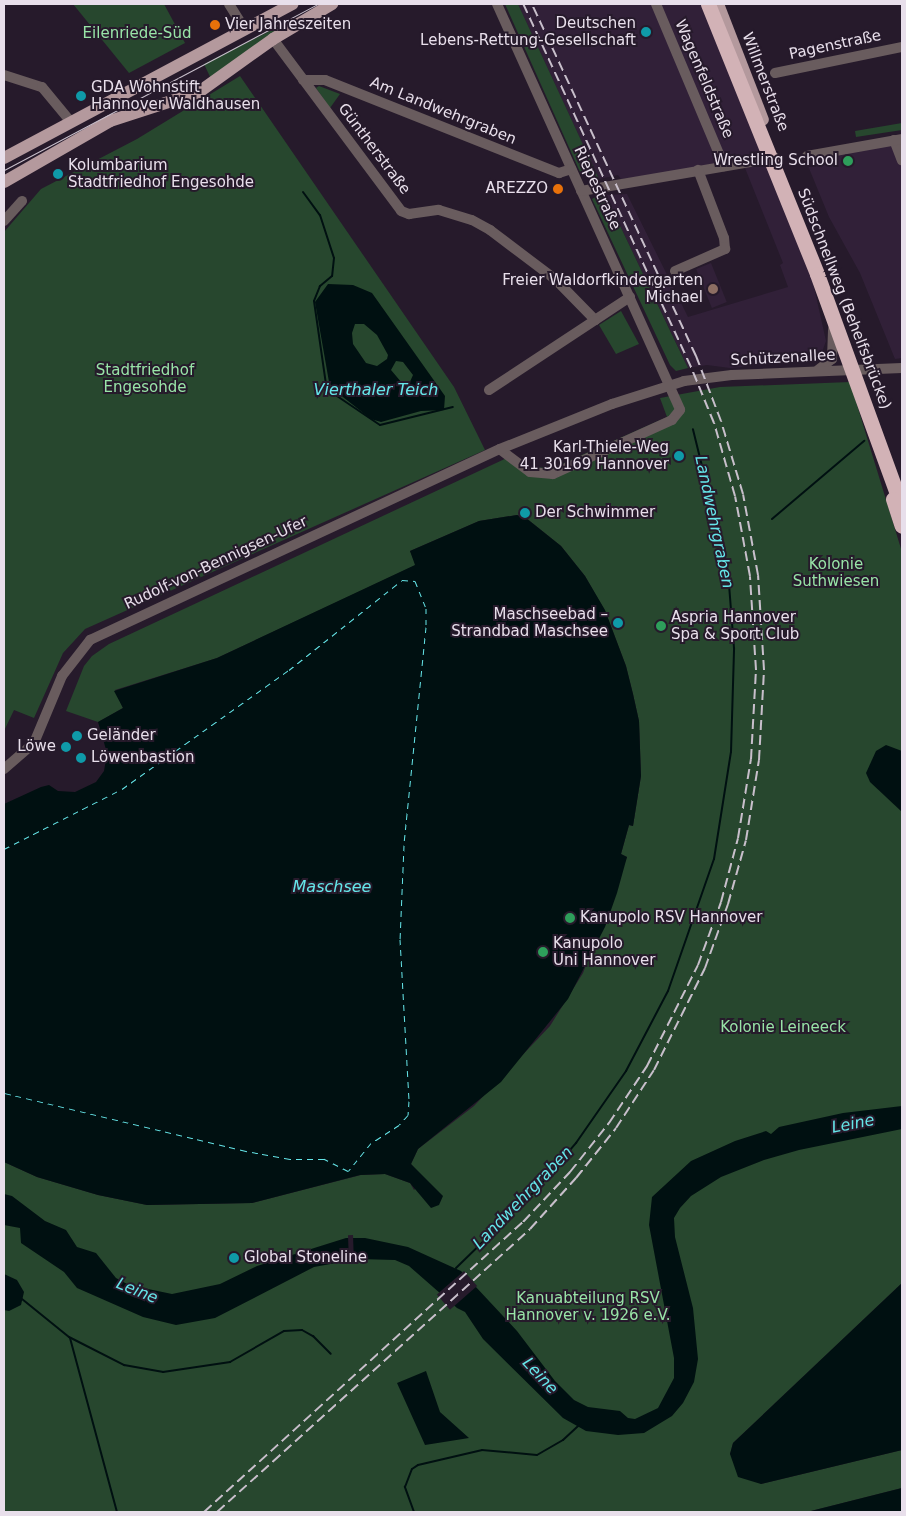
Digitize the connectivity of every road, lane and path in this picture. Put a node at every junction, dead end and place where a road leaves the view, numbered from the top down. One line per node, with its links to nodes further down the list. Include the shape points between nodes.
1 (229, 4): 10 (street)
2 (292, 4): 10 (main road)
3 (332, 4): 9 (main road)
4 (497, 4): 23 (street, Riepestraße)
5 (656, 4): 22 (street, Wagenfeldstraße)
6 (708, 4): 40 (highway, Südschnellweg (Behelfsbrücke))
7 (713, 4): 40 (highway, Südschnellweg (Behelfsbrücke))
8 (718, 4): 19 (main road, Willmerstraße)
9 (318, 7): 11 (main road)
10 (244, 28): 16 (main road)
11 (274, 39): 15 (street, Güntherstraße); 25 (main road, via 199,92 110,121)
12 (902, 47): 13 (street, Pagenstraße)
13 (775, 73)
14 (4, 75): 16 (street, via 42,87)
15 (303, 80): 23 (street, Am Landwehrgraben, via 325,80 559,173); 32 (street, Güntherstraße, via 401,211 409,214 439,210 484,227 556,280)
16 (71, 122): 20 (main road)
17 (898, 139): 18 (street); 21 (street)
18 (807, 156)
19 (777, 157): 22 (street); 31 (main road, Willmerstraße)
20 (4, 158)
21 (902, 161)
22 (724, 166): 24 (street)
23 (571, 169): 26 (street, Riepestraße)
24 (698, 170): 26 (street); 29 (street, via 724,238 725,249)
25 (4, 182)
26 (581, 191): 30 (street, Riepestraße)
27 (22, 201): 28 (street)
28 (4, 220)
29 (675, 270)
30 (630, 297): 32 (street); 37 (street, Riepestraße)
31 (830, 305): 34 (main road, Willmerstraße); 35 (street, via 835,350 830,362)
32 (595, 320): 38 (street)
33 (902, 368): 34 (street, Schützenallee)
34 (854, 369): 35 (street, Schützenallee); 43 (highway, via 874,448)
35 (815, 371): 36 (street, Schützenallee)
36 (695, 379): 37 (street, Rudolf-von-Bennigsen-Ufer)
37 (672, 384): 39 (street, Rudolf-von-Bennigsen-Ufer, via 612,404); 39 (street, via 680,410 678,416 553,474 530,472)
38 (489, 390)
39 (503, 452): 44 (street, Rudolf-von-Bennigsen-Ufer, via 90,640 62,676 34,743)
40 (891, 467): 41 (highway); 42 (highway)
41 (902, 495)
42 (902, 507)
43 (902, 526)
44 (4, 769)

